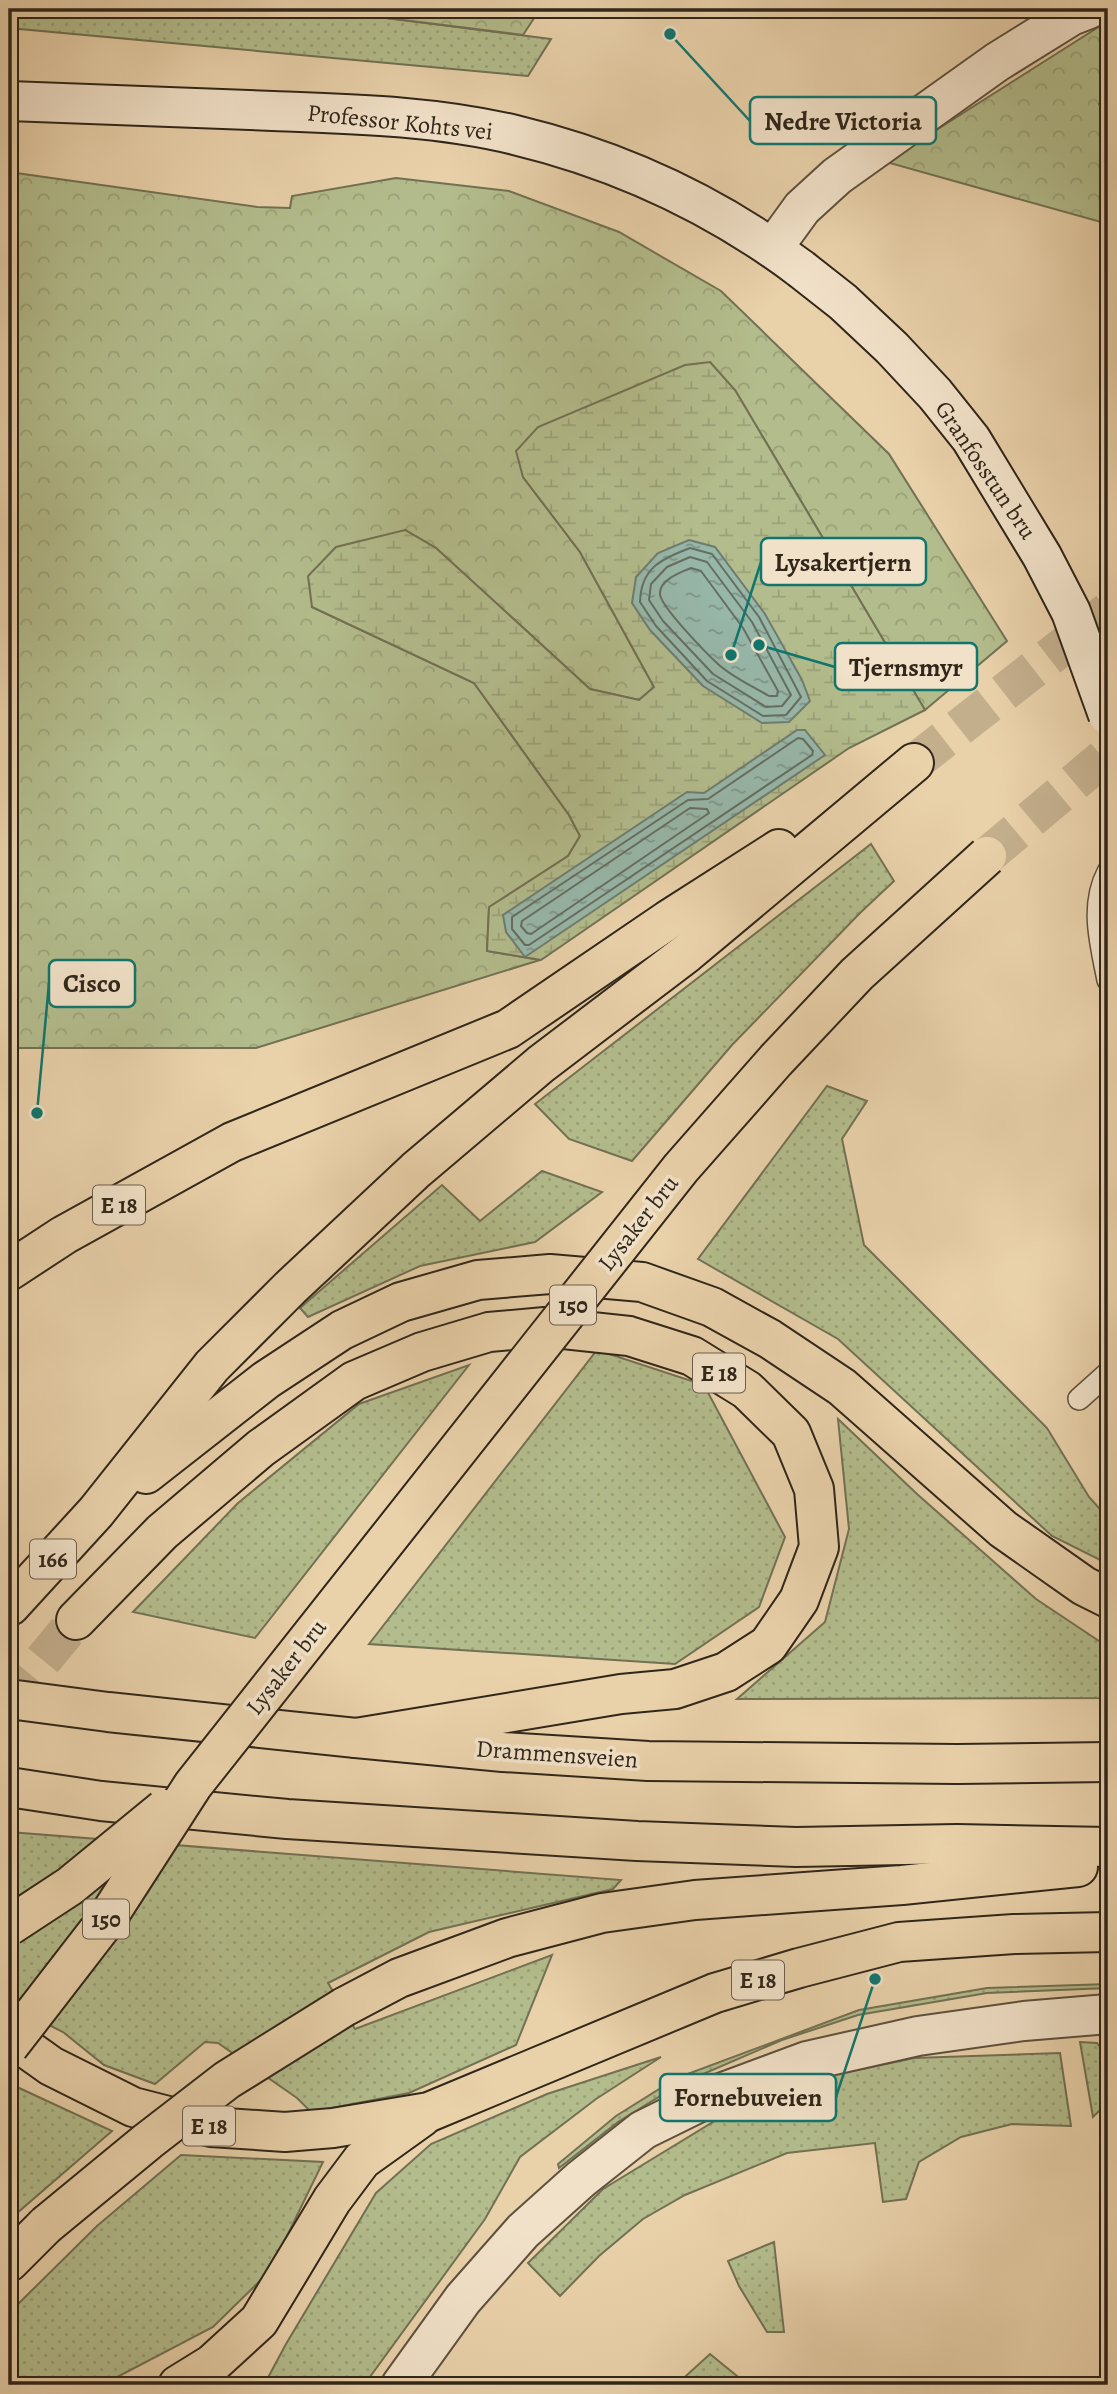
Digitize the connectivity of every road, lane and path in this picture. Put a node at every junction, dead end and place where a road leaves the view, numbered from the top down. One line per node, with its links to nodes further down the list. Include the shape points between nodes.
1 (1089, 9): 3 (main road, via 997,62 836,176 802,208)
2 (9, 101): 3 (main road, Professor Kohts vei, via 349,114 439,121 514,134 645,178 707,207)
3 (787, 258): 4 (main road, Granfosstun bru, bridge, via 892,348 971,439 1042,556 1070,612)
4 (1108, 715)
5 (987, 856): 18 (highway, Lysaker bru / 150, bridge, via 857,974 681,1168)
6 (1108, 872): 7 (lane, via 1097,921)
7 (1108, 980)
8 (9, 1271): 11 (highway, E 18, via 232,1142 508,1029 914,763 688,953 531,1072 416,1170 212,1366)
9 (1108, 1373): 10 (lane)
10 (1079, 1399)
11 (96, 1512): 12 (highway, E 18, via 265,1380 342,1330 401,1302 478,1280 563,1275 642,1282 712,1307 770,1339 842,1387 1003,1529); 13 (highway, 166)
12 (1108, 1598)
13 (10, 1606)
14 (76, 1620): 16 (highway, E 18, via 162,1532 261,1448 354,1381 422,1352 489,1332 545,1327 629,1336 692,1356 747,1390 791,1433 814,1489 819,1546 799,1600 768,1645 726,1672 674,1689 621,1693)
15 (9, 1699): 16 (highway, Drammensveien / E 18)
16 (356, 1738): 17 (highway, Drammensveien / E 18, via 648,1761)
17 (1108, 1762)
18 (193, 1785): 22 (highway, bridge, via 70,1886); 26 (highway, 150, bridge, via 104,1923)
19 (9, 1787): 20 (highway, via 287,1819 637,1841 796,1847)
20 (1108, 1847)
21 (1108, 1863): 28 (highway, E 18, bridge, via 902,1885 695,1900 602,1913 507,1938 400,1978 227,2080 46,2225)
22 (9, 1926)
23 (1108, 1932): 27 (highway, E 18, via 899,1942 799,1968 715,1993)
24 (1108, 2014): 30 (main road, via 918,2036 807,2062 709,2096 643,2130 523,2231 463,2300)
25 (9, 2036): 27 (highway, E 18, via 51,2066 133,2107 211,2127 285,2133)
26 (9, 2046)
27 (429, 2112): 29 (highway, E 18, via 362,2160 332,2200 259,2321 212,2364)
28 (9, 2262)
29 (178, 2385)
30 (401, 2385)

